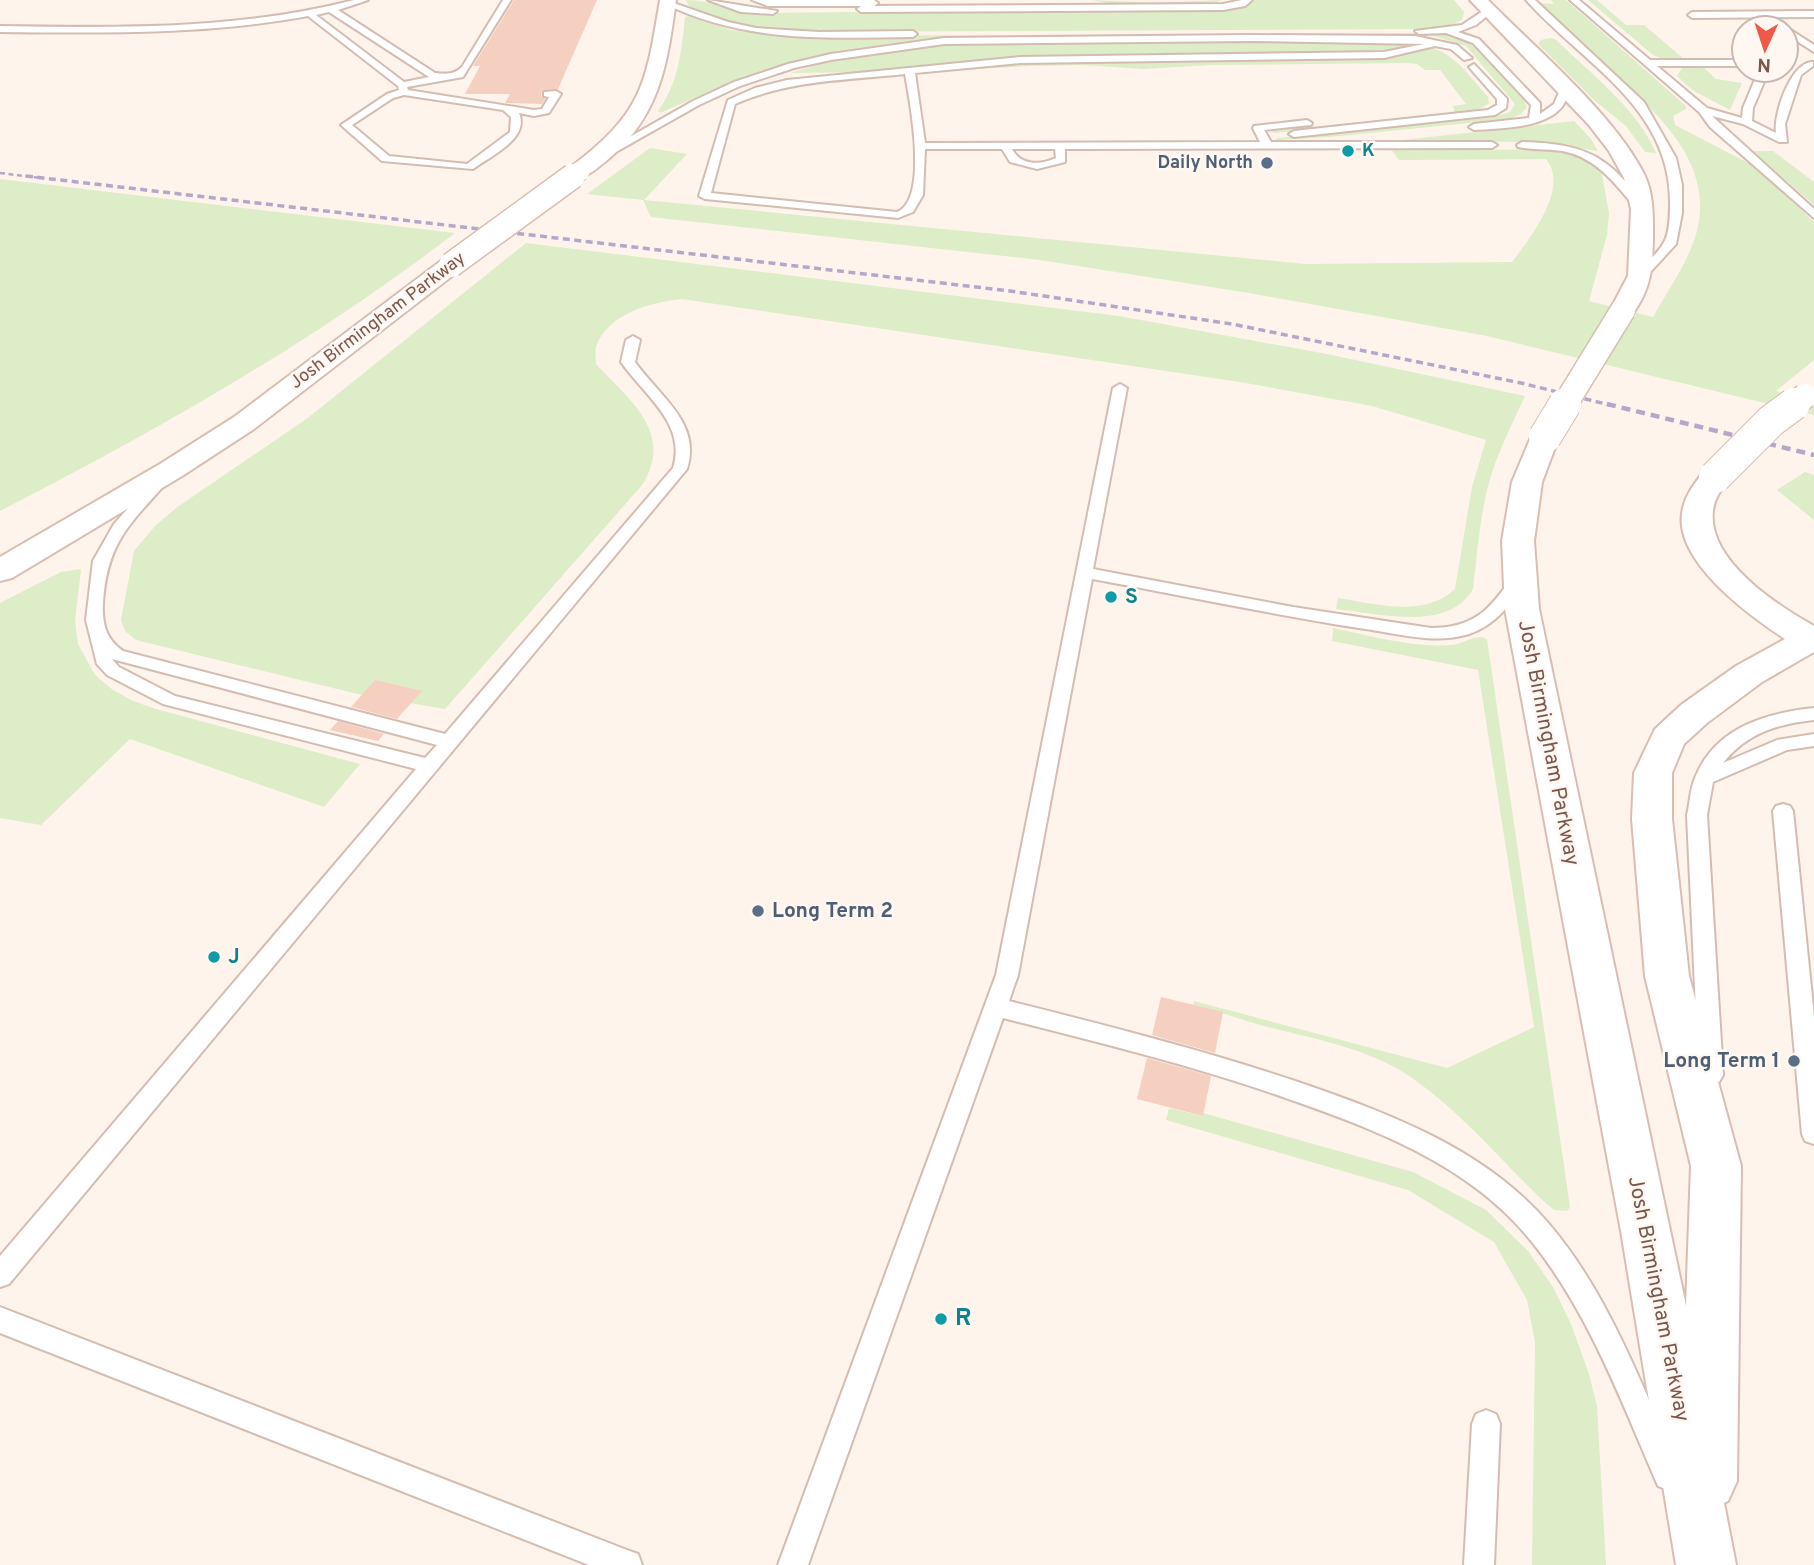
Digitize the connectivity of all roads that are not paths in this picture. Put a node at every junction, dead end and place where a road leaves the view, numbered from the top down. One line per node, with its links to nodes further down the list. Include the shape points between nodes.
1 (364, 0): 16 (lane)
2 (507, 0): 31 (lane, via 466,69 453,78)
3 (712, 0): 12 (lane)
4 (1227, 0): 14 (lane)
5 (1248, 0): 14 (lane)
6 (1530, 0): 53 (lane, via 1641,104 1671,158 1676,213 1670,244)
7 (1574, 0): 26 (lane)
8 (668, 1): 23 (lane, via 729,27 788,34); 50 (main road, Josh Birmingham Parkway, via 655,81 646,100 626,131)
9 (755, 4): 12 (lane); 13 (lane)
10 (913, 4): 13 (lane); 14 (lane); 18 (lane)
11 (1483, 6): 23 (lane, via 1477,23); 33 (main road, Josh Birmingham Parkway)
12 (729, 7): 13 (lane, via 752,11)
13 (810, 7): 15 (lane); 17 (lane)
14 (1209, 7)
15 (773, 8)
16 (331, 9): 19 (lane); 31 (lane)
17 (844, 9)
18 (861, 9)
19 (310, 14): 22 (lane, via 211,28); 34 (lane)
20 (1730, 14): 21 (lane)
21 (1692, 15)
22 (0, 29)
23 (1440, 31): 39 (lane, via 1476,41 1536,105)
24 (1437, 42): 25 (lane, via 1454,47); 30 (lane, via 1384,55 1020,60); 50 (lane, via 990,39 887,48 810,62 737,84)
25 (1466, 58)
26 (1649, 63): 27 (lane); 37 (lane)
27 (1730, 63)
28 (1812, 64): 40 (lane, via 1797,74 1780,124 1783,140)
29 (1474, 67): 43 (lane, via 1502,99 1502,106 1491,113)
30 (910, 73): 47 (lane); 47 (lane, via 787,83 731,102 705,196 898,215 910,210 915,201)
31 (428, 78): 34 (lane)
32 (1759, 84): 40 (lane)
33 (1565, 87): 39 (lane, via 1554,109); 51 (main road, Josh Birmingham Parkway, via 1618,149 1635,178)
34 (403, 88): 36 (lane); 36 (lane, via 346,125 386,159 470,167 514,136 518,123)
35 (547, 94): 36 (lane, via 556,94 545,111 534,113)
36 (510, 103)
37 (1703, 110): 40 (lane); 52 (lane)
38 (1446, 112): 43 (lane, via 1258,128)
39 (1534, 117): 41 (lane)
40 (1747, 122)
41 (1466, 128)
42 (1440, 131): 44 (lane)
43 (1265, 141): 44 (lane); 49 (lane)
44 (1341, 145): 45 (lane, via 1379,149)
45 (1492, 145)
46 (1522, 145): 51 (lane, via 1569,149 1596,158)
47 (919, 146): 48 (lane)
48 (1006, 146): 49 (lane); 49 (lane, via 1014,162 1037,165 1061,160)
49 (1060, 146)
50 (588, 165): 57 (main road, Josh Birmingham Parkway, bridge, via 244,423)
51 (1642, 209): 53 (main road, Josh Birmingham Parkway)
52 (1814, 215)
53 (1640, 276): 61 (main road, Josh Birmingham Parkway, bridge, via 1545,437 1527,482 1518,541)
54 (633, 340): 66 (lane, via 628,362 682,431 684,461)
55 (1120, 388): 60 (lane)
56 (1810, 392): 63 (main road, bridge, via 1771,421 1715,477 1696,516 1703,541 1738,587)
57 (171, 470): 58 (main road); 59 (main road, Josh Birmingham Parkway); 62 (lane, via 122,525 101,559 94,613)
58 (0, 542)
59 (0, 570)
60 (1083, 572): 61 (lane, via 1335,619 1440,632 1485,620); 70 (lane, via 1025,891)
61 (1520, 577): 76 (main road, Josh Birmingham Parkway, via 1534,681 1643,1217)
62 (98, 636): 66 (lane, via 117,655); 67 (lane, via 103,660 113,671 169,700)
63 (1812, 640): 72 (main road, via 1749,674 1694,714 1668,738 1653,772 1652,819 1667,976)
64 (1814, 714): 68 (lane, via 1758,723 1722,752)
65 (1814, 740): 68 (lane, via 1784,744)
66 (452, 742): 67 (lane)
67 (431, 766): 73 (lane)
68 (1705, 778): 72 (lane, via 1697,815)
69 (1783, 811): 71 (lane)
70 (997, 1007): 76 (lane, via 1228,1068 1359,1113 1478,1175 1533,1224 1563,1264 1616,1363); 78 (lane)
71 (1814, 1134)
72 (1716, 1166): 76 (main road)
73 (0, 1275)
74 (0, 1320): 77 (lane)
75 (1486, 1424): 79 (lane)
76 (1706, 1563)
77 (627, 1565)
78 (793, 1565)
79 (1479, 1565)

